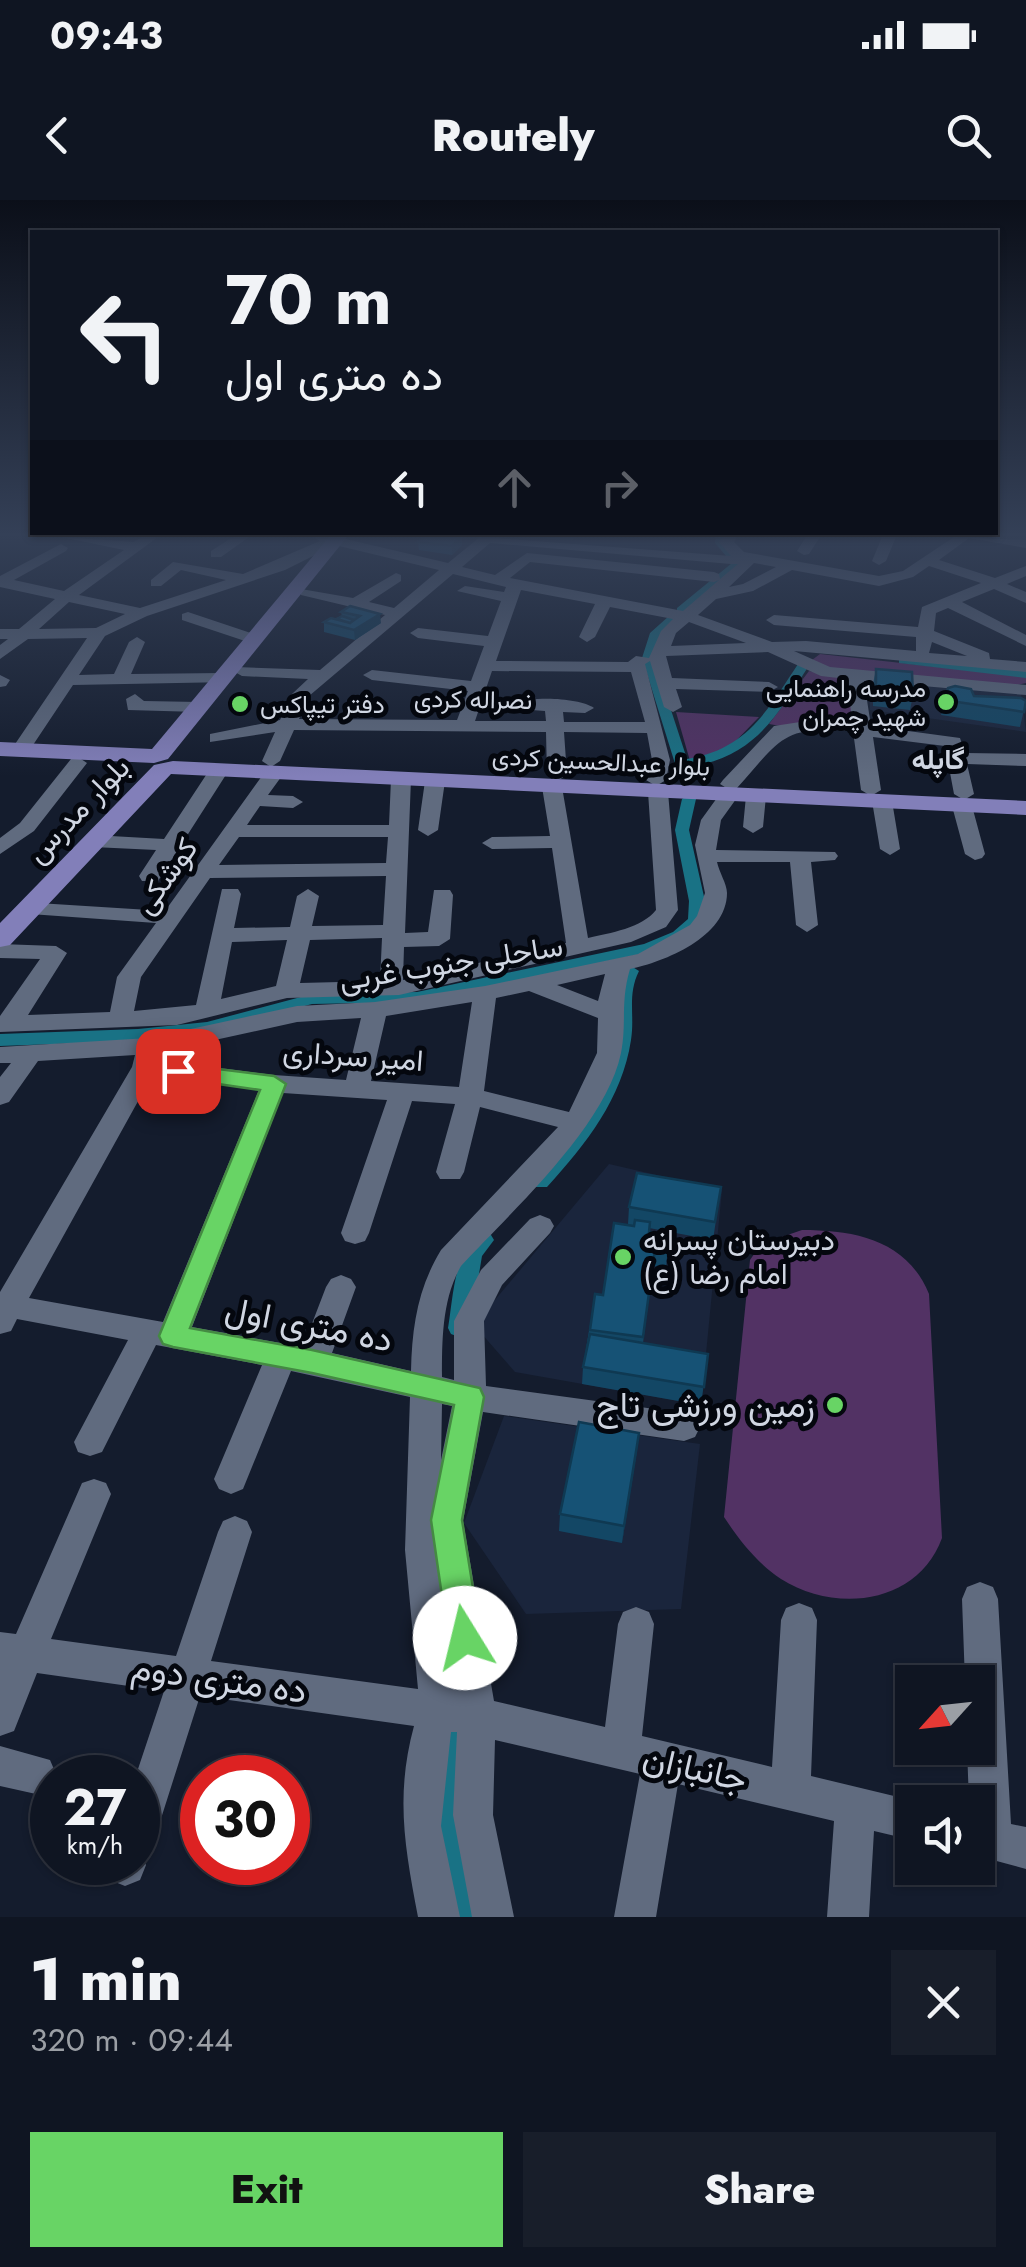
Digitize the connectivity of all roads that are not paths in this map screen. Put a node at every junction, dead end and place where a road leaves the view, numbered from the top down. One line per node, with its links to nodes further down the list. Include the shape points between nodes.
1 (41, 617): 16 (street)
2 (133, 617): 18 (street)
3 (272, 617): 20 (main road)
4 (283, 617): 31 (main road)
5 (391, 617): 33 (street, کوشکی)
6 (499, 617): 23 (street)
7 (595, 617): 19 (street)
8 (685, 617): 26 (street, via 669,630)
9 (690, 617): 24 (street)
10 (927, 617): 17 (street)
11 (979, 617): 21 (street)
12 (188, 618): 20 (street)
13 (774, 620): 17 (street, via 846,618)
14 (418, 633): 23 (street)
15 (0, 634): 16 (street)
16 (21, 634): 18 (street); 25 (street)
17 (925, 634): 27 (street); 30 (street)
18 (98, 635): 37 (street)
19 (588, 637)
20 (254, 639): 31 (main road)
21 (1026, 641)
22 (137, 642): 36 (street)
23 (493, 642): 29 (street)
24 (765, 647): 26 (street); 27 (street); 34 (street)
25 (0, 654)
26 (659, 655): 28 (street); 38 (street)
27 (922, 660): 30 (street)
28 (637, 664): 29 (street); 51 (street)
29 (484, 666): 39 (street)
30 (1018, 668)
31 (232, 674): 33 (street); 36 (street); 45 (main road); 58 (main road)
32 (372, 675): 35 (street)
33 (322, 676): 49 (street, کوشکی, via 301,694)
34 (855, 677): 41 (street); 52 (street)
35 (398, 678): 39 (street); 42 (street)
36 (120, 679): 37 (street)
37 (67, 680): 53 (street)
38 (665, 683): 40 (street); 46 (street)
39 (478, 687): 50 (street)
40 (769, 687)
41 (1026, 690)
42 (388, 696)
43 (135, 702): 45 (street)
44 (524, 705): 48 (street)
45 (199, 707): 58 (main road)
46 (673, 707)
47 (584, 708): 48 (street)
48 (554, 716): 50 (street, نصراله کردی); 51 (street, نصراله کردی); 62 (street)
49 (290, 724): 50 (street, نصراله کردی); 54 (street, نصراله کردی); 59 (street, کوشکی)
50 (465, 724)
51 (655, 728): 63 (street)
52 (862, 728): 56 (street, ساحلی جنوب غربی, via 953,742); 64 (street, ساحلی جنوب غربی, via 826,723 780,730); 66 (street)
53 (7, 753): 55 (main road, بلوار عبدالحسین کردی)
54 (220, 756): 58 (main road, بلوار عبدالحسین کردی); 59 (main road, بلوار عبدالحسین کردی); 79 (street)
55 (81, 758): 58 (main road, بلوار عبدالحسین کردی); 80 (street, via 27,827)
56 (956, 758): 57 (street); 69 (street)
57 (1026, 760)
58 (162, 762): 76 (main road, بلوار مدرس); 94 (main road, بلوار مدرس)
59 (272, 767): 60 (main road, بلوار عبدالحسین کردی); 62 (main road, بلوار عبدالحسین کردی); 68 (street, کوشکی)
60 (401, 779): 61 (main road, بلوار عبدالحسین کردی); 75 (street)
61 (435, 781): 62 (main road, بلوار عبدالحسین کردی); 73 (street)
62 (554, 781): 63 (main road, بلوار عبدالحسین کردی); 77 (street)
63 (657, 786): 64 (main road, بلوار عبدالحسین کردی); 100 (street, via 667,910 647,928)
64 (730, 789): 65 (main road, بلوار عبدالحسین کردی); 66 (main road, بلوار عبدالحسین کردی); 83 (street, ساحلی جنوب غربی, via 711,820)
65 (756, 796): 66 (main road, بلوار عبدالحسین کردی); 72 (street)
66 (877, 796): 69 (main road, بلوار عبدالحسین کردی); 81 (street)
67 (1026, 797): 69 (main road, بلوار عبدالحسین کردی)
68 (258, 800): 70 (street); 74 (street, کوشکی)
69 (963, 800): 71 (main road, بلوار عبدالحسین کردی); 82 (street)
70 (293, 802)
71 (1026, 808)
72 (753, 827)
73 (428, 830)
74 (236, 831): 75 (street); 87 (street, کوشکی)
75 (398, 831): 86 (street)
76 (94, 842): 79 (street); 92 (main road, بلوار مدرس)
77 (561, 842): 78 (street); 100 (street)
78 (492, 843)
79 (170, 845): 88 (street)
80 (0, 848)
81 (890, 849)
82 (975, 854)
83 (706, 856): 84 (street); 102 (street, ساحلی جنوب غربی, via 716,892 698,930 666,951)
84 (800, 856): 85 (street); 95 (street)
85 (828, 856)
86 (396, 869): 87 (street); 98 (street)
87 (206, 872): 93 (street, کوشکی)
88 (150, 876)
89 (230, 894): 97 (street)
90 (308, 896): 96 (street)
91 (442, 896): 98 (street, via 439,939)
92 (30, 907): 93 (street); 99 (main road, بلوار مدرس)
93 (172, 918): 110 (street, کوشکی, via 129,977)
94 (0, 920)
95 (806, 925)
96 (300, 933): 97 (street); 98 (street); 105 (street)
97 (222, 935): 108 (street)
98 (394, 935): 104 (street)
99 (0, 939)
100 (578, 947): 104 (street)
101 (0, 951): 111 (street, via 56,953)
102 (620, 964): 103 (street, ساحلی جنوب غربی); 109 (street)
103 (531, 983): 106 (street, ساحلی جنوب غربی); 109 (street)
104 (392, 988): 105 (street)
105 (288, 991): 108 (street)
106 (485, 993): 107 (street, ساحلی جنوب غربی); 121 (street)
107 (375, 1010): 112 (street, ساحلی جنوب غربی, via 297,1014); 118 (street)
108 (206, 1013): 110 (street)
109 (610, 1014): 122 (street, via 609,1053)
110 (120, 1020): 111 (street)
111 (5, 1024)
112 (232, 1028): 115 (street, ساحلی جنوب غربی); 116 (street)
113 (29, 1054): 114 (street, ساحلی جنوب غربی); 115 (street, ساحلی جنوب غربی); 120 (street)
114 (0, 1055)
115 (146, 1056): 116 (street, امیر سرداری); 127 (street)
116 (211, 1076): 117 (street, امیر سرداری)
117 (274, 1084): 118 (street, امیر سرداری); 128 (street)
118 (356, 1090): 119 (street, امیر سرداری)
119 (402, 1093): 121 (street, امیر سرداری); 125 (street)
120 (0, 1096)
121 (470, 1096): 122 (street, امیر سرداری); 123 (street)
122 (577, 1123): 130 (street, via 438,1280 427,1332)
123 (450, 1172)
124 (540, 1226): 131 (street, via 492,1278 469,1322)
125 (356, 1233)
126 (341, 1286): 129 (street)
127 (3, 1311): 128 (street, ده متری اول)
128 (160, 1334): 129 (street, ده متری اول); 133 (street)
129 (297, 1359): 130 (street, ده متری اول); 134 (street)
130 (426, 1387): 131 (street, ده متری اول); 142 (street, via 422,1550 434,1630)
131 (470, 1397): 132 (street, ده متری اول); 142 (street, via 446,1520)
132 (684, 1427)
133 (90, 1442)
134 (231, 1479)
135 (94, 1494): 140 (street)
136 (235, 1532): 141 (street)
137 (980, 1598): 150 (street)
138 (799, 1620): 147 (street)
139 (636, 1624): 144 (street)
140 (15, 1652): 141 (street, ده متری دوم); 143 (street)
141 (191, 1675): 142 (street, ده متری دوم); 146 (street)
142 (458, 1712): 144 (street, جانبازان); 151 (street, via 427,1750 420,1826); 152 (street)
143 (0, 1717)
144 (621, 1751): 145 (street, جانبازان)
145 (662, 1760): 147 (street, جانبازان); 153 (street)
146 (160, 1764)
147 (790, 1791): 148 (street, جانبازان)
148 (855, 1806): 149 (street, جانبازان); 154 (street)
149 (895, 1816)
150 (998, 1841)
151 (439, 1917)
152 (493, 1917)
153 (635, 1917)
154 (848, 1917)

